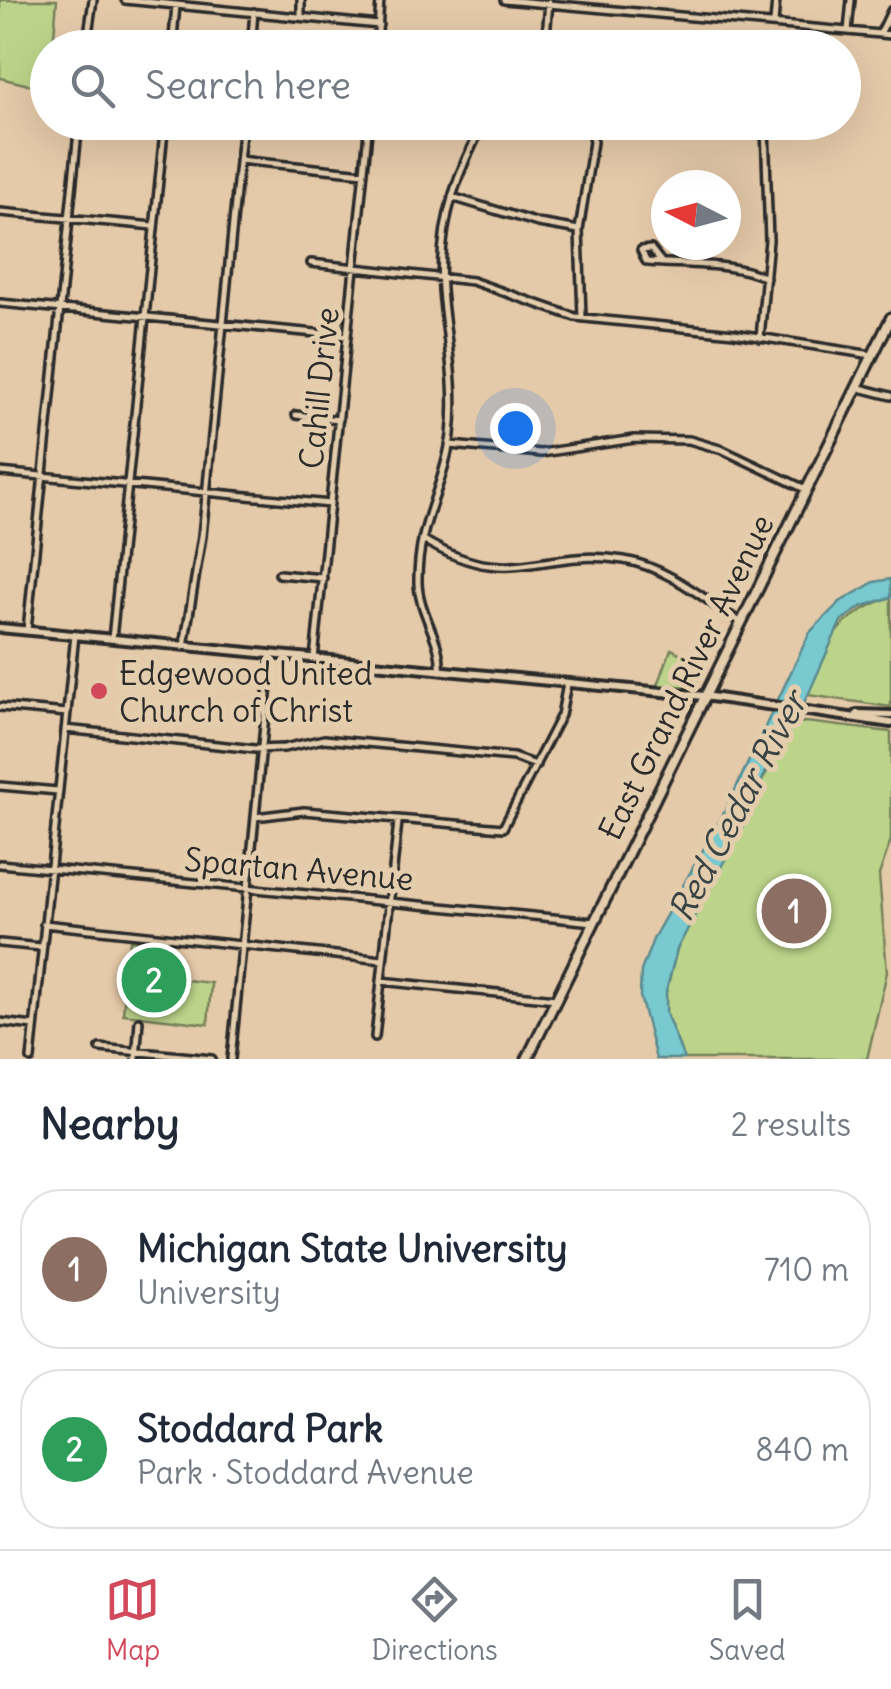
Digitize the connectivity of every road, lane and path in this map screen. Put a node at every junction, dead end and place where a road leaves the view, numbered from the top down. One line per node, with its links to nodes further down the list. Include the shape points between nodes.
1 (125, 0): 11 (street)
2 (221, 0): 12 (street)
3 (301, 0): 15 (street)
4 (380, 0): 17 (street)
5 (504, 0): 8 (street)
6 (776, 0): 16 (street)
7 (851, 0): 24 (street)
8 (538, 1): 10 (street)
9 (92, 2): 18 (street)
10 (548, 2): 16 (street); 22 (street)
11 (176, 6): 12 (street); 19 (street)
12 (220, 9): 14 (street)
13 (891, 11): 26 (street)
14 (254, 12): 15 (street); 20 (street)
15 (301, 17): 17 (street)
16 (774, 24): 23 (street)
17 (379, 25): 21 (street)
18 (88, 30)
19 (174, 30)
20 (252, 30)
21 (379, 30)
22 (546, 30)
23 (837, 30)
24 (848, 30)
25 (861, 32): 26 (street)
26 (880, 34): 27 (street)
27 (891, 36)
28 (77, 140): 39 (street)
29 (162, 140): 40 (street)
30 (242, 140): 35 (street)
31 (367, 140): 36 (street, Cahill Drive)
32 (477, 140): 37 (street)
33 (593, 140): 41 (street)
34 (768, 140): 46 (street)
35 (240, 160): 36 (street); 52 (street)
36 (364, 173): 44 (street, Cahill Drive)
37 (452, 197): 41 (street); 45 (street)
38 (0, 212): 39 (street)
39 (69, 218): 40 (street); 48 (street)
40 (154, 226): 49 (street)
41 (579, 230): 50 (street)
42 (311, 263): 44 (street)
43 (662, 263): 46 (street)
44 (354, 268): 45 (street); 53 (street, Cahill Drive)
45 (442, 276): 50 (street, via 488,284); 60 (street, via 454,364)
46 (766, 278): 54 (street)
47 (0, 302): 48 (street)
48 (60, 308): 49 (street); 62 (street)
49 (145, 316): 52 (street); 63 (street)
50 (582, 318): 54 (street)
51 (891, 318): 55 (main road, East Grand River Avenue)
52 (223, 324): 53 (street); 65 (street)
53 (347, 336): 59 (street, Cahill Drive)
54 (760, 338): 55 (street)
55 (872, 354): 56 (main road, East Grand River Avenue)
56 (856, 387): 57 (street); 64 (main road, East Grand River Avenue)
57 (891, 396)
58 (296, 416): 59 (street)
59 (339, 420): 66 (street, Cahill Drive)
60 (449, 445): 64 (street, via 541,452 634,439 690,440); 67 (street)
61 (0, 472): 62 (street)
62 (42, 476): 63 (street); 72 (street)
63 (128, 484): 65 (street); 74 (street)
64 (805, 489): 70 (main road, East Grand River Avenue)
65 (206, 492): 66 (street); 75 (street)
66 (330, 504): 69 (street, Cahill Drive)
67 (421, 538): 70 (street, via 488,568 591,559 636,563); 78 (street, via 420,604)
68 (279, 574): 69 (street)
69 (322, 578): 77 (street, Cahill Drive)
70 (740, 622): 80 (main road, East Grand River Avenue)
71 (0, 628): 72 (street)
72 (27, 630): 73 (street)
73 (75, 635): 74 (street); 82 (street)
74 (112, 639): 75 (street)
75 (184, 646): 76 (street)
76 (271, 655): 77 (street); 87 (street)
77 (314, 659): 78 (street)
78 (440, 672): 79 (street)
79 (567, 684): 80 (street); 88 (street, via 561,715)
80 (704, 696): 83 (street); 97 (main road, East Grand River Avenue)
81 (0, 707): 82 (street)
82 (66, 714): 86 (street)
83 (846, 714): 84 (street); 85 (street)
84 (891, 715)
85 (891, 723)
86 (65, 729): 87 (street); 90 (street)
87 (262, 749): 88 (street, via 337,740 513,757); 91 (street)
88 (536, 765): 92 (street, via 503,828)
89 (0, 786): 90 (street)
90 (58, 791): 94 (street)
91 (255, 817): 92 (street, via 304,811); 95 (street)
92 (398, 820): 96 (street)
93 (0, 864): 94 (street, Spartan Avenue)
94 (49, 869): 95 (street, Spartan Avenue); 98 (street)
95 (249, 887): 96 (street, Spartan Avenue); 100 (street)
96 (388, 900): 97 (street, Spartan Avenue); 102 (street)
97 (594, 922): 104 (main road, East Grand River Avenue)
98 (44, 924): 100 (street); 101 (street)
99 (0, 944): 101 (street)
100 (245, 946): 102 (street); 113 (street)
101 (41, 948): 107 (street)
102 (383, 960): 103 (street)
103 (381, 982): 104 (street); 108 (street)
104 (556, 999): 114 (main road, East Grand River Avenue)
105 (139, 1021): 110 (street)
106 (0, 1022): 107 (street)
107 (34, 1026): 111 (street)
108 (375, 1037)
109 (100, 1048): 110 (street)
110 (136, 1055): 112 (street)
111 (30, 1059)
112 (212, 1059)
113 (231, 1059)
114 (527, 1059)

